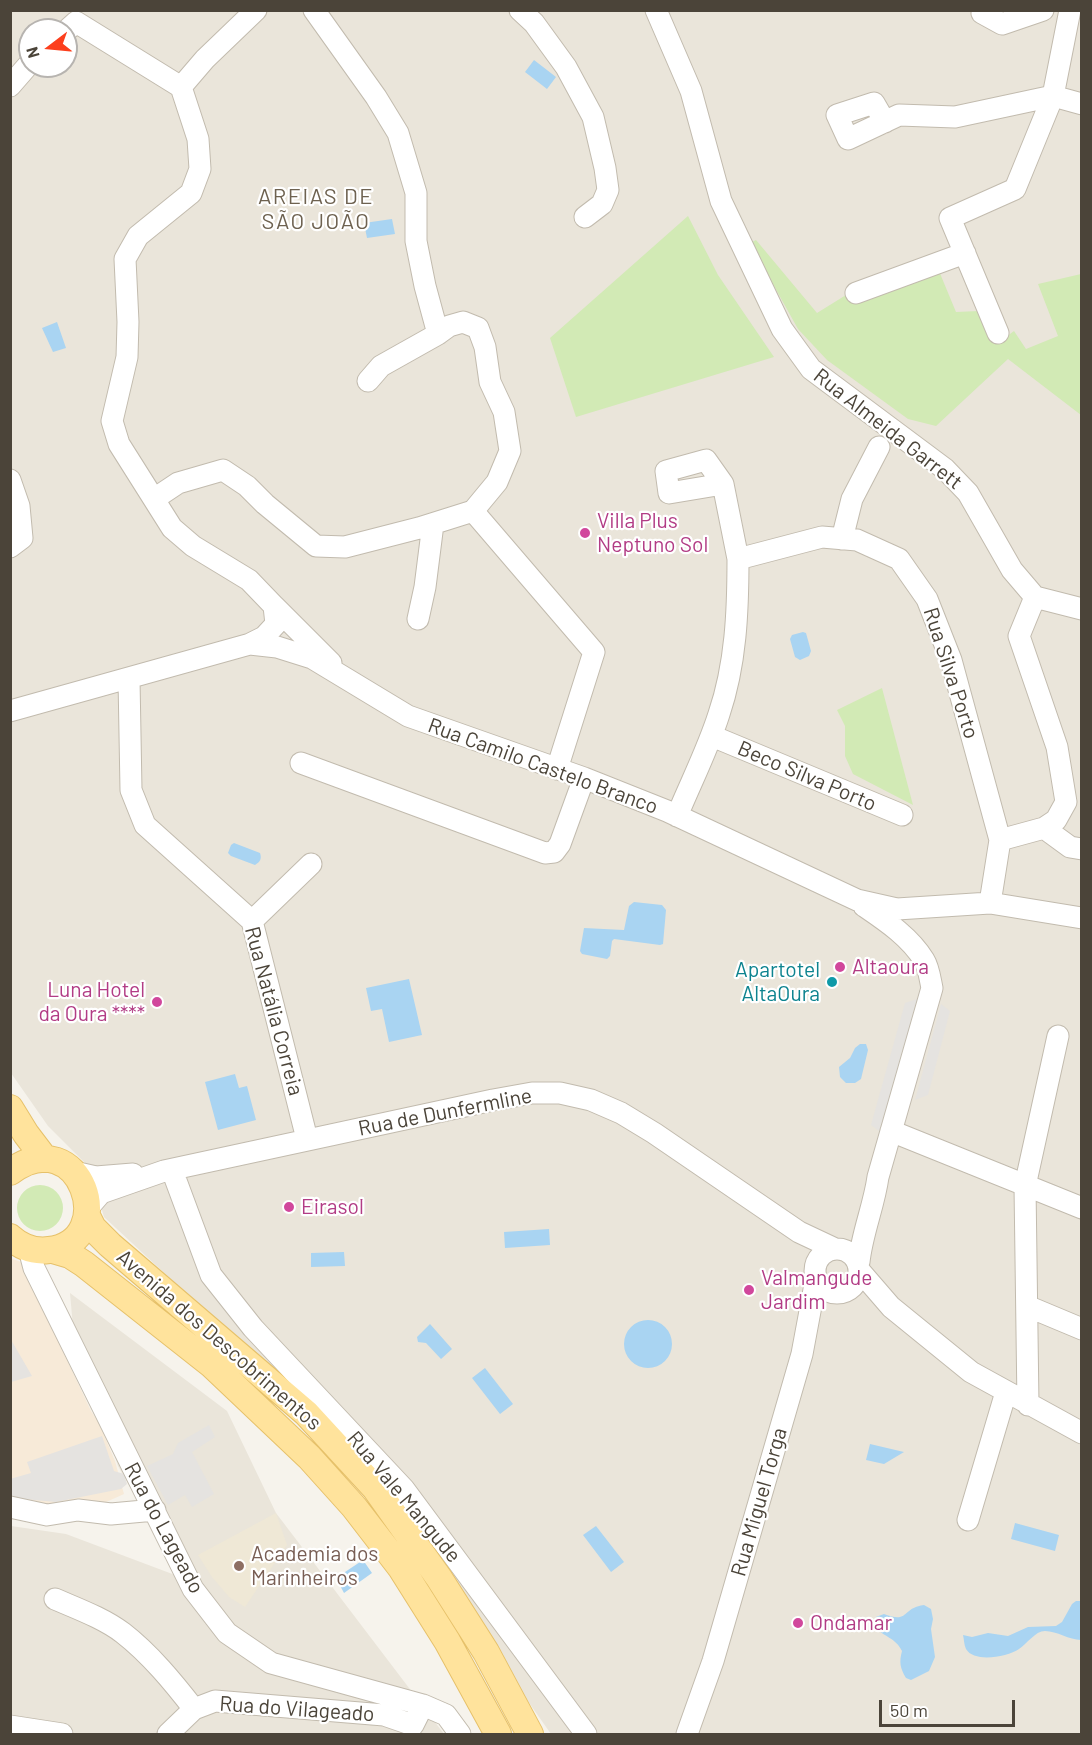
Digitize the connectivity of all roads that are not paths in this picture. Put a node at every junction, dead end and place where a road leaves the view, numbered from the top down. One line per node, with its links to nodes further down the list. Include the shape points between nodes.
1 (256, 10): 9 (street)
2 (314, 10): 17 (street, via 398,133 416,193 416,241)
3 (520, 10): 13 (street, via 566,67 593,117 608,190 602,204)
4 (656, 10): 28 (street, Rua Almeida Garrett, via 691,91 721,201 783,329 811,369 945,469 968,493 1012,570)
5 (1043, 10): 7 (street, via 1002,24)
6 (1070, 10): 10 (street)
7 (982, 13)
8 (78, 23): 9 (street)
9 (181, 87): 22 (street, via 198,139 200,169 191,192 138,236 125,259 127,357 112,421 119,444)
10 (1053, 96): 11 (street); 12 (street, via 956,117 899,115); 14 (street, via 1015,189 950,218)
11 (1082, 104)
12 (885, 122)
13 (585, 218)
14 (964, 253): 15 (street); 16 (street)
15 (856, 293)
16 (998, 333)
17 (438, 334): 18 (street, via 381,366); 23 (street, via 464,322 478,328 490,382 504,412 510,451 497,482)
18 (368, 381)
19 (879, 447): 25 (street, via 852,499)
20 (10, 480): 26 (street, via 19,506 22,538)
21 (723, 484): 27 (street)
22 (154, 499): 24 (street, via 178,483 223,470 316,546 345,547); 29 (street, via 172,528 193,546 249,580)
23 (473, 511): 24 (street); 38 (street, via 594,652)
24 (433, 524): 31 (street)
25 (842, 539): 27 (street, Rua Silva Porto, via 822,537); 43 (street, Rua Silva Porto, via 857,540 899,559 927,599 951,660)
26 (10, 547)
27 (738, 560): 36 (street, via 738,614 731,666)
28 (1035, 597): 30 (street); 42 (street, via 1019,636 1057,747 1066,802 1056,820)
29 (274, 606): 32 (street, via 276,624); 33 (street)
30 (1082, 609)
31 (418, 619)
32 (250, 644): 33 (street, Rua Camilo Castelo Branco, via 277,646 312,658); 34 (street, Rua Camilo Castelo Branco)
33 (342, 675): 38 (street, Rua Camilo Castelo Branco, via 408,716)
34 (129, 679): 35 (street, Rua Camilo Castelo Branco); 50 (street, Rua Natália Correia, via 131,790 145,825)
35 (10, 711)
36 (712, 736): 40 (street, Beco Silva Porto); 41 (street)
37 (300, 763): 39 (street, via 545,853 554,852 560,844)
38 (557, 769): 39 (street, Rua Camilo Castelo Branco)
39 (584, 778): 41 (street, Rua Camilo Castelo Branco)
40 (902, 815)
41 (677, 816): 46 (street, Rua Camilo Castelo Branco)
42 (1044, 828): 43 (street); 44 (street, via 1070,847)
43 (1000, 840): 47 (street, Rua Silva Porto)
44 (1082, 849)
45 (311, 864): 50 (street)
46 (856, 900): 48 (street, Rua Camilo Castelo Branco, via 897,909); 51 (street)
47 (990, 903): 48 (street, Rua Camilo Castelo Branco); 49 (street, Rua Camilo Castelo Branco)
48 (916, 908): 51 (street, via 905,917 903,928)
49 (1082, 918)
50 (252, 921): 55 (street, Rua Natália Correia)
51 (909, 942): 54 (street, via 925,962 932,988)
52 (1058, 1036): 61 (street)
53 (10, 1108): 56 (main road)
54 (891, 1131): 60 (street); 61 (street)
55 (307, 1139): 57 (street, Rua de Dunfermline); 64 (street, Rua de Dunfermline, via 532,1093 560,1093 591,1100 621,1113)
56 (45, 1159): 58 (main road, via 32,1160); 59 (main road)
57 (168, 1171): 59 (street, Rua de Dunfermline, via 96,1177); 63 (street, Rua de Dunfermline, via 101,1193); 90 (street, Rua Vale Mangude, via 211,1275 253,1328 404,1489)
58 (10, 1172)
59 (74, 1172): 63 (main road, via 87,1195)
60 (878, 1177): 66 (street); 67 (street)
61 (1025, 1186): 62 (street); 70 (street)
62 (1082, 1208)
63 (87, 1212): 65 (main road, via 82,1228 64,1245); 89 (main road, Avenida dos Descobrimentos, via 93,1228 110,1245 306,1413 375,1488 486,1652)
64 (799, 1232): 66 (street, Rua de Dunfermline); 68 (street)
65 (24, 1244): 78 (street, Rua do Lageado); 88 (main road, Avenida dos Descobrimentos, via 70,1255 84,1264 212,1365 309,1457 401,1568)
66 (836, 1248): 67 (street, via 854,1254); 68 (street, via 822,1256)
67 (859, 1266): 69 (street, via 854,1283); 71 (street)
68 (815, 1272): 69 (street, via 826,1292); 73 (street, Rua Miguel Torga)
69 (844, 1291): 71 (street); 73 (street, Rua Miguel Torga, via 828,1307)
70 (1027, 1306): 72 (street); 75 (street)
71 (891, 1307): 74 (street, via 971,1372)
72 (1082, 1329)
73 (805, 1343): 81 (street, Rua Miguel Torga)
74 (1006, 1392): 75 (street); 79 (street)
75 (1028, 1405): 76 (street)
76 (1082, 1433)
77 (10, 1507): 78 (street, via 47,1515 78,1510 111,1514)
78 (154, 1510): 82 (street, Rua do Lageado, via 193,1589 227,1633 271,1663)
79 (968, 1520)
80 (55, 1599): 83 (street, via 123,1633 170,1677)
81 (713, 1661): 91 (street); 92 (street)
82 (423, 1705): 83 (street, Rua do Vilageado, via 413,1725 384,1715 215,1701); 87 (street, Rua do Lageado, via 446,1715)
83 (194, 1709): 86 (street, Rua do Vilageado)
84 (10, 1726): 85 (street)
85 (62, 1734)
86 (168, 1734)
87 (460, 1734)
88 (498, 1734)
89 (530, 1734)
90 (586, 1734)
91 (687, 1734)
92 (701, 1734)

